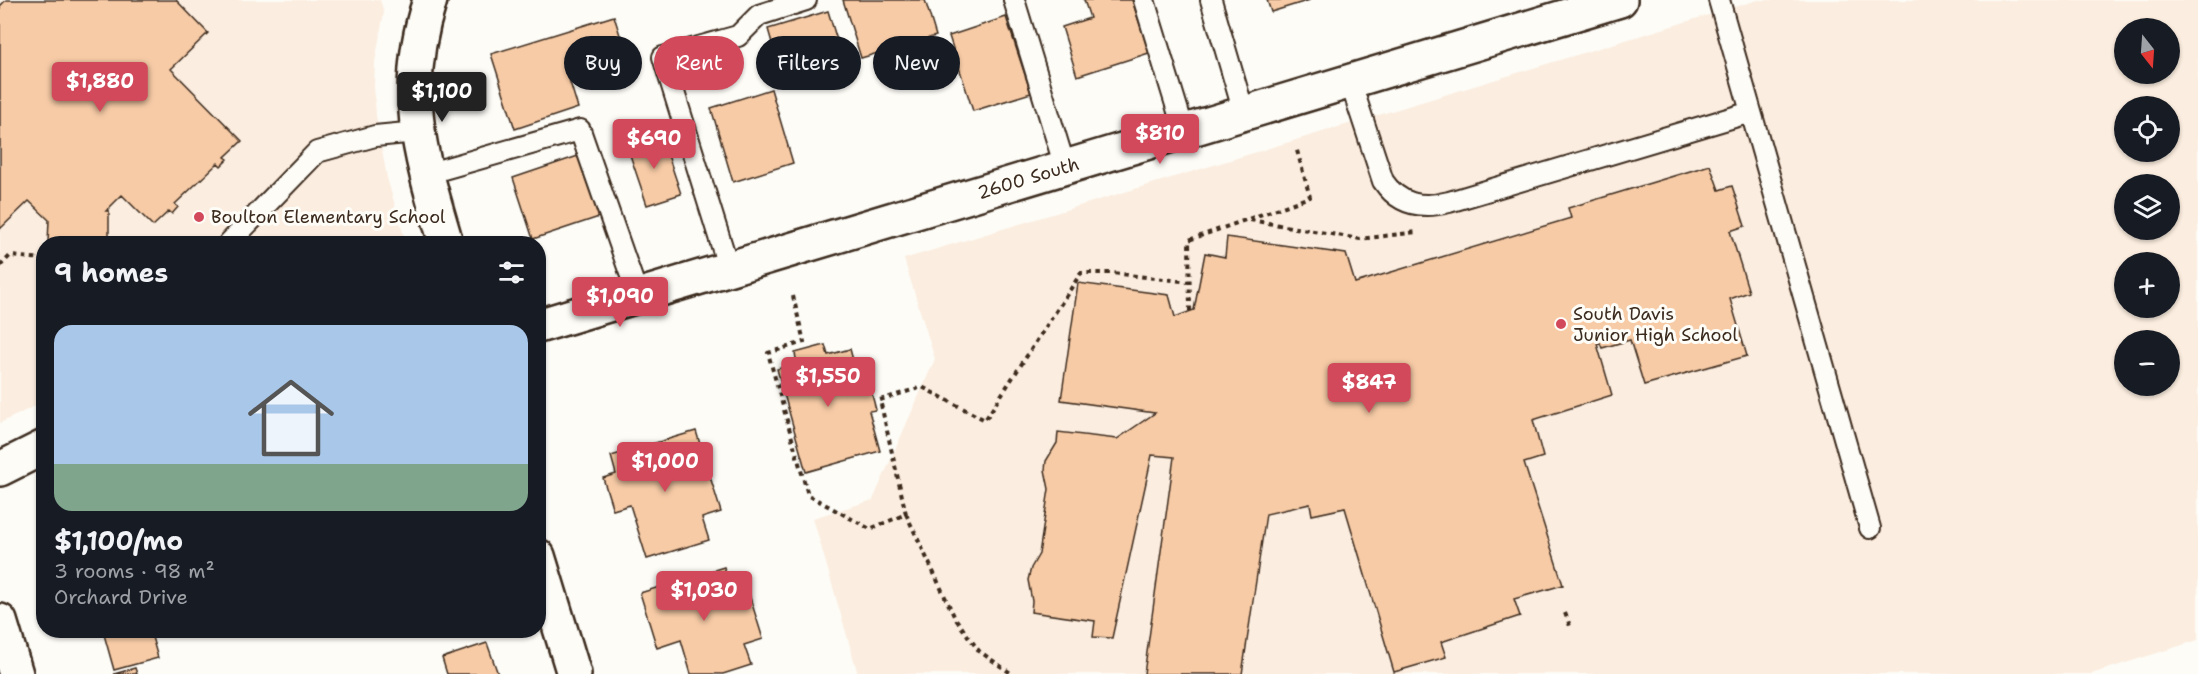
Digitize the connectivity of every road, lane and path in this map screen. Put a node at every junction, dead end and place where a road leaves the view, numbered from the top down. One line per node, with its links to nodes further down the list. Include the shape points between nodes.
1 (430, 0): 12 (main road, via 416,61)
2 (806, 0): 22 (lane, via 759,15 738,36 663,57)
3 (1014, 0): 14 (lane)
4 (1144, 0): 11 (lane)
5 (1211, 0): 10 (lane)
6 (1620, 0): 8 (main road, 2600 South)
7 (1719, 0): 9 (lane)
8 (1350, 81): 9 (lane, via 1383,181 1397,198 1419,205 1449,202); 10 (main road, 2600 South)
9 (1751, 112): 31 (lane)
10 (1244, 113): 11 (main road, 2600 South)
11 (1184, 131): 14 (main road, 2600 South)
12 (417, 132): 15 (main road); 18 (lane, via 375,136 317,152)
13 (1296, 147): 16 (path, via 1310,196)
14 (1065, 167): 22 (main road, 2600 South)
15 (426, 174): 19 (main road); 24 (lane, via 580,130)
16 (1249, 219): 17 (path, via 1360,239); 23 (path, via 1189,240)
17 (1426, 231)
18 (236, 236)
19 (444, 236)
20 (36, 258): 21 (path, via 10,256)
21 (0, 266)
22 (729, 269): 24 (main road, 2600 South)
23 (1189, 282): 26 (path); 30 (path, via 1081,273 985,420 922,387 880,400)
24 (638, 296): 27 (main road, 2600 South)
25 (793, 296): 30 (path, via 804,342 768,353 808,495 870,529)
26 (1190, 311)
27 (546, 324)
28 (36, 451): 29 (main road)
29 (0, 469)
30 (906, 514): 38 (path, via 955,618 979,651)
31 (1870, 528)
32 (546, 582): 37 (main road)
33 (1566, 612): 35 (path)
34 (0, 621): 36 (main road)
35 (1570, 626)
36 (16, 674)
37 (574, 674)
38 (1012, 674)

